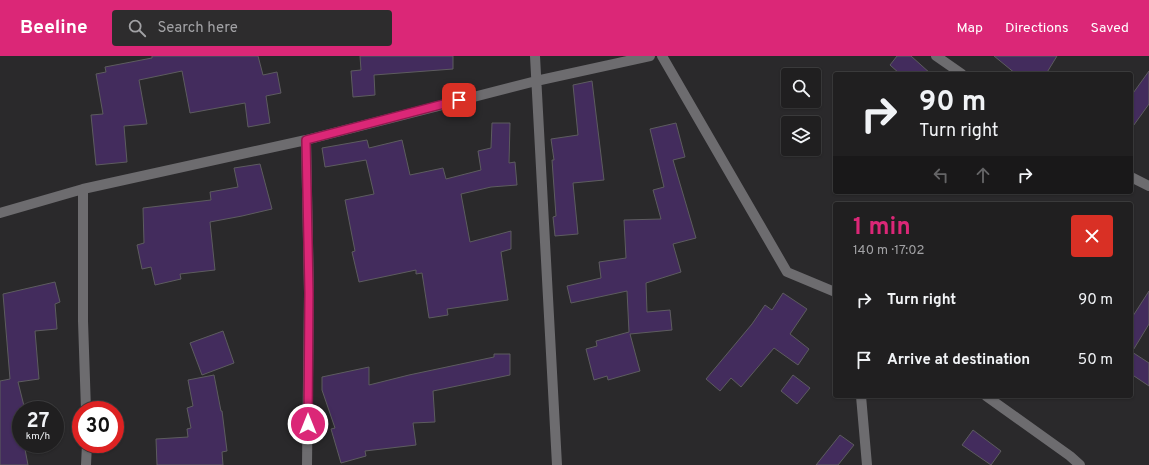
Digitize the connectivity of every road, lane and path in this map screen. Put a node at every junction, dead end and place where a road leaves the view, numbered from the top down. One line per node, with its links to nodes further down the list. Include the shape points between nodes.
1 (535, 56): 6 (street)
2 (650, 56): 6 (street)
3 (662, 56): 12 (street, via 787,272)
4 (936, 56): 5 (street)
5 (959, 72)
6 (536, 81): 7 (street); 19 (street)
7 (306, 140): 10 (street); 18 (street, via 309,293)
8 (1133, 178): 9 (street)
9 (1149, 186)
10 (83, 189): 11 (street); 15 (street)
11 (0, 213)
12 (833, 291)
13 (861, 398): 20 (street)
14 (989, 398): 21 (street)
15 (86, 401)
16 (87, 453): 17 (street)
17 (86, 465)
18 (307, 465)
19 (557, 465)
20 (867, 465)
21 (1080, 465)

